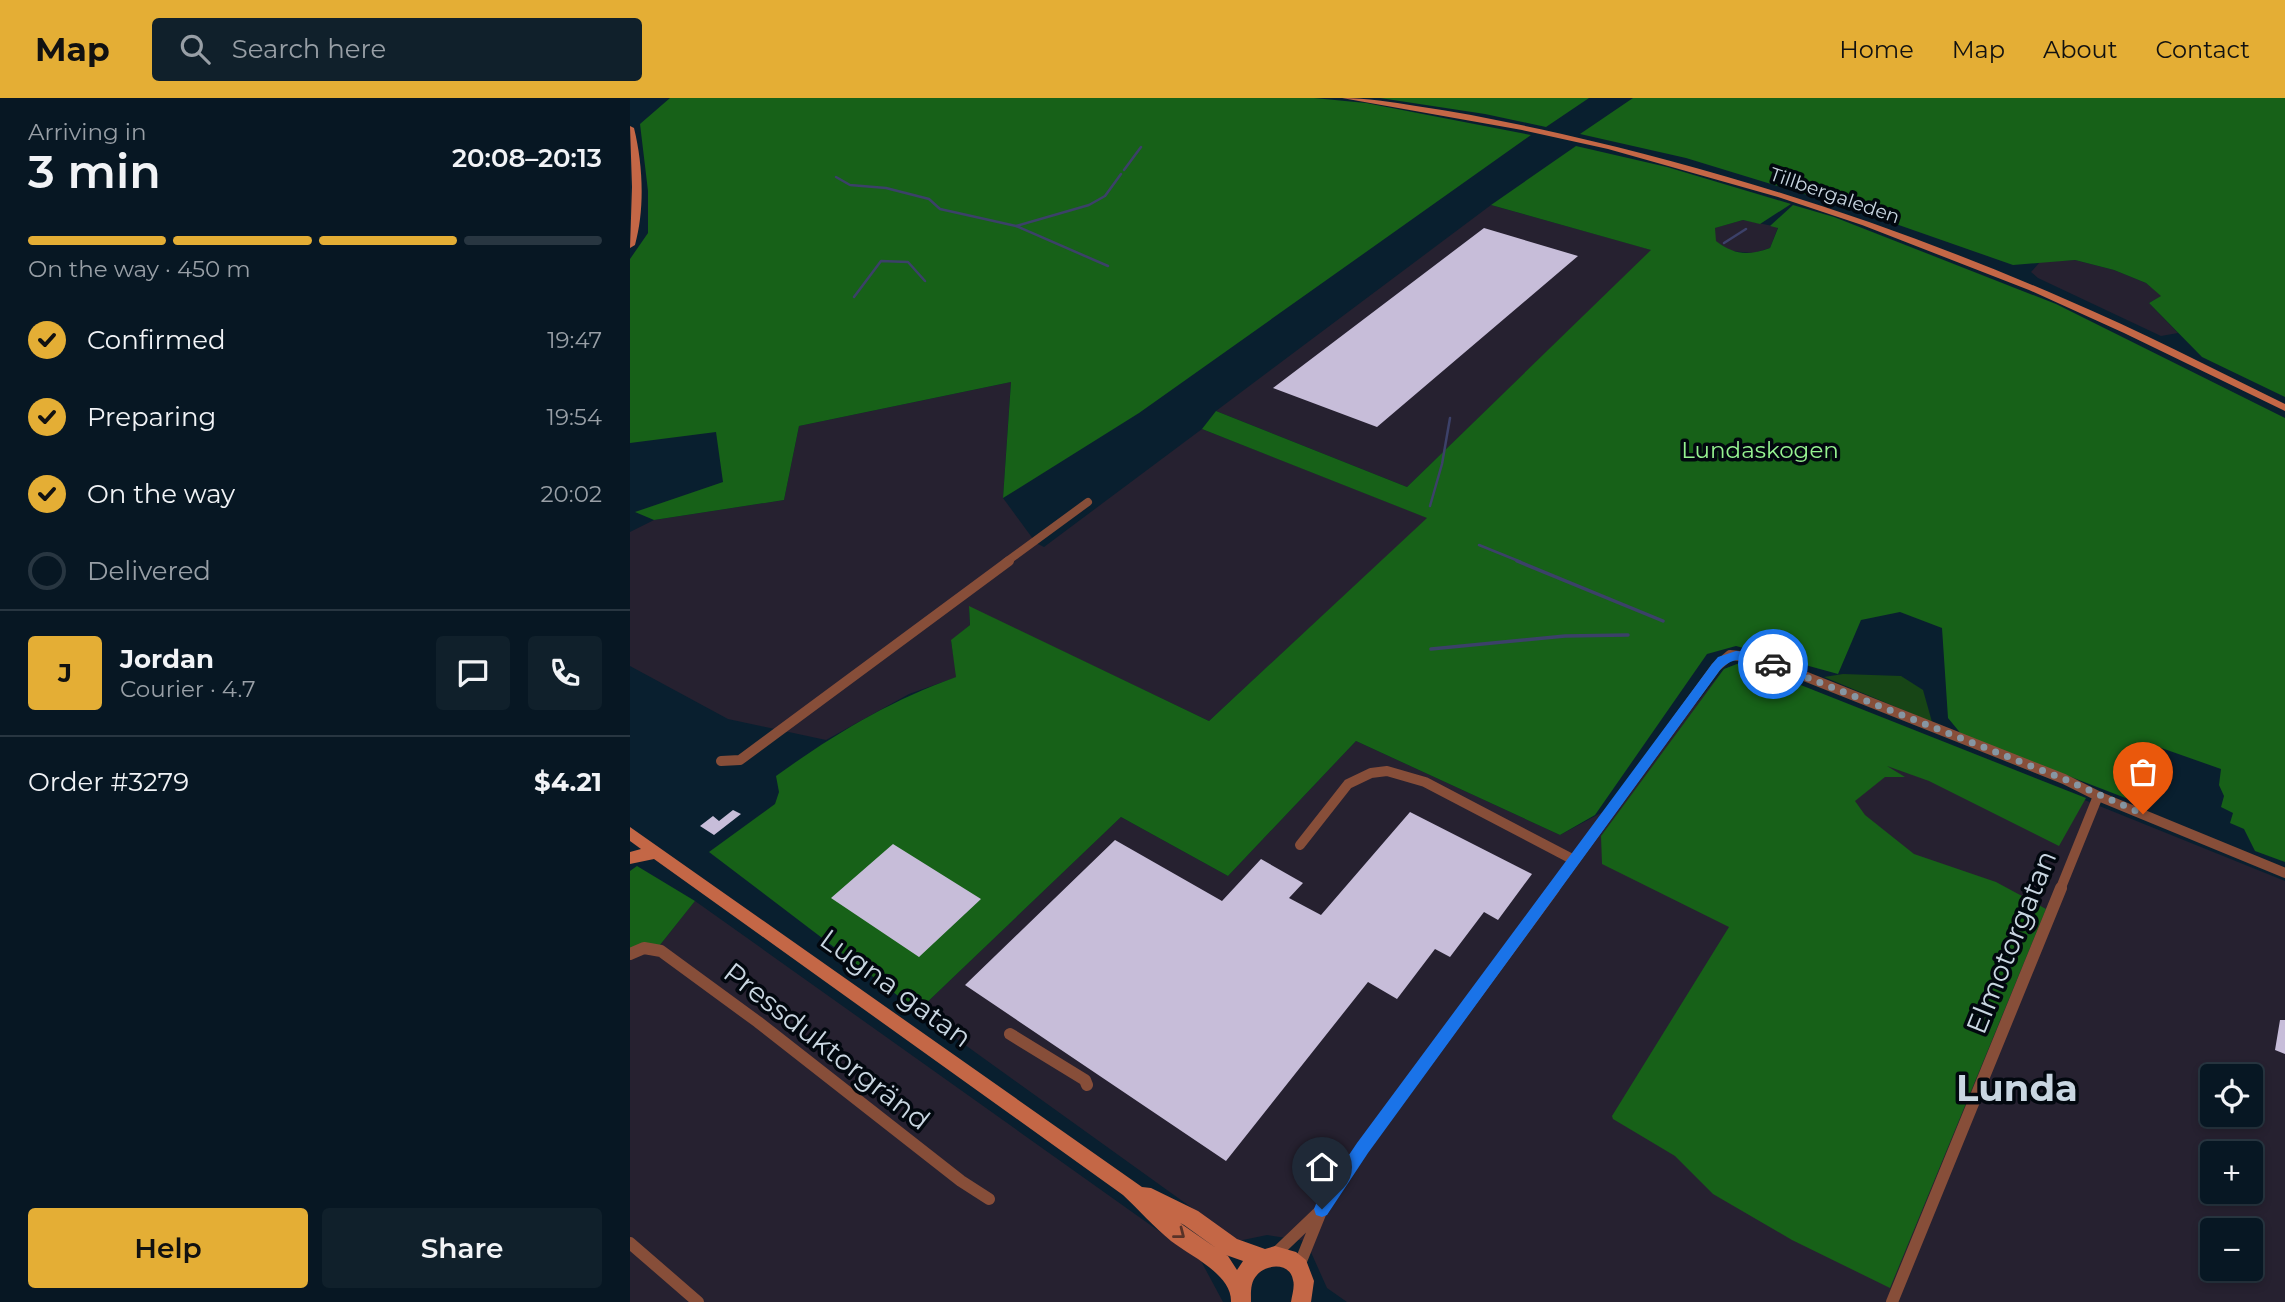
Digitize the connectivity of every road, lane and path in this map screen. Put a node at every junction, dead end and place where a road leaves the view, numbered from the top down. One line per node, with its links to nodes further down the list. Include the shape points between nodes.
1 (1346, 98): 4 (main road, Tillbergaleden, via 1546,132 1793,198 2035,289)
2 (630, 128): 3 (main road, via 636,207)
3 (630, 245)
4 (2285, 408)
5 (1088, 502): 6 (street, via 740,760)
6 (721, 761)
7 (2098, 796): 12 (street, via 1759,658 1736,654 1716,667); 13 (street); 26 (street, Elmotorgatan)
8 (631, 836): 10 (main road, Lugna gatan)
9 (1300, 845): 12 (street, via 1348,784 1387,771 1425,782)
10 (656, 852): 11 (main road); 17 (main road, Lugna gatan)
11 (630, 858)
12 (1574, 860): 19 (street)
13 (2285, 873)
14 (630, 954): 18 (street, Pressduktorgränd, via 644,948 661,951)
15 (1010, 1034): 16 (street)
16 (1087, 1085)
17 (1130, 1188): 21 (main road, Lugna gatan, via 1191,1218 1231,1247); 24 (main road, Lugna gatan, one-way to 24, via 1178,1234 1221,1263)
18 (989, 1199)
19 (1322, 1209): 21 (street); 22 (street)
20 (630, 1242): 25 (street)
21 (1268, 1257): 22 (main road, Lugna gatan, via 1291,1259); 24 (main road, via 1250,1268)
22 (1299, 1266): 23 (main road)
23 (1308, 1297)
24 (1241, 1299)
25 (698, 1302)
26 (1892, 1302)

